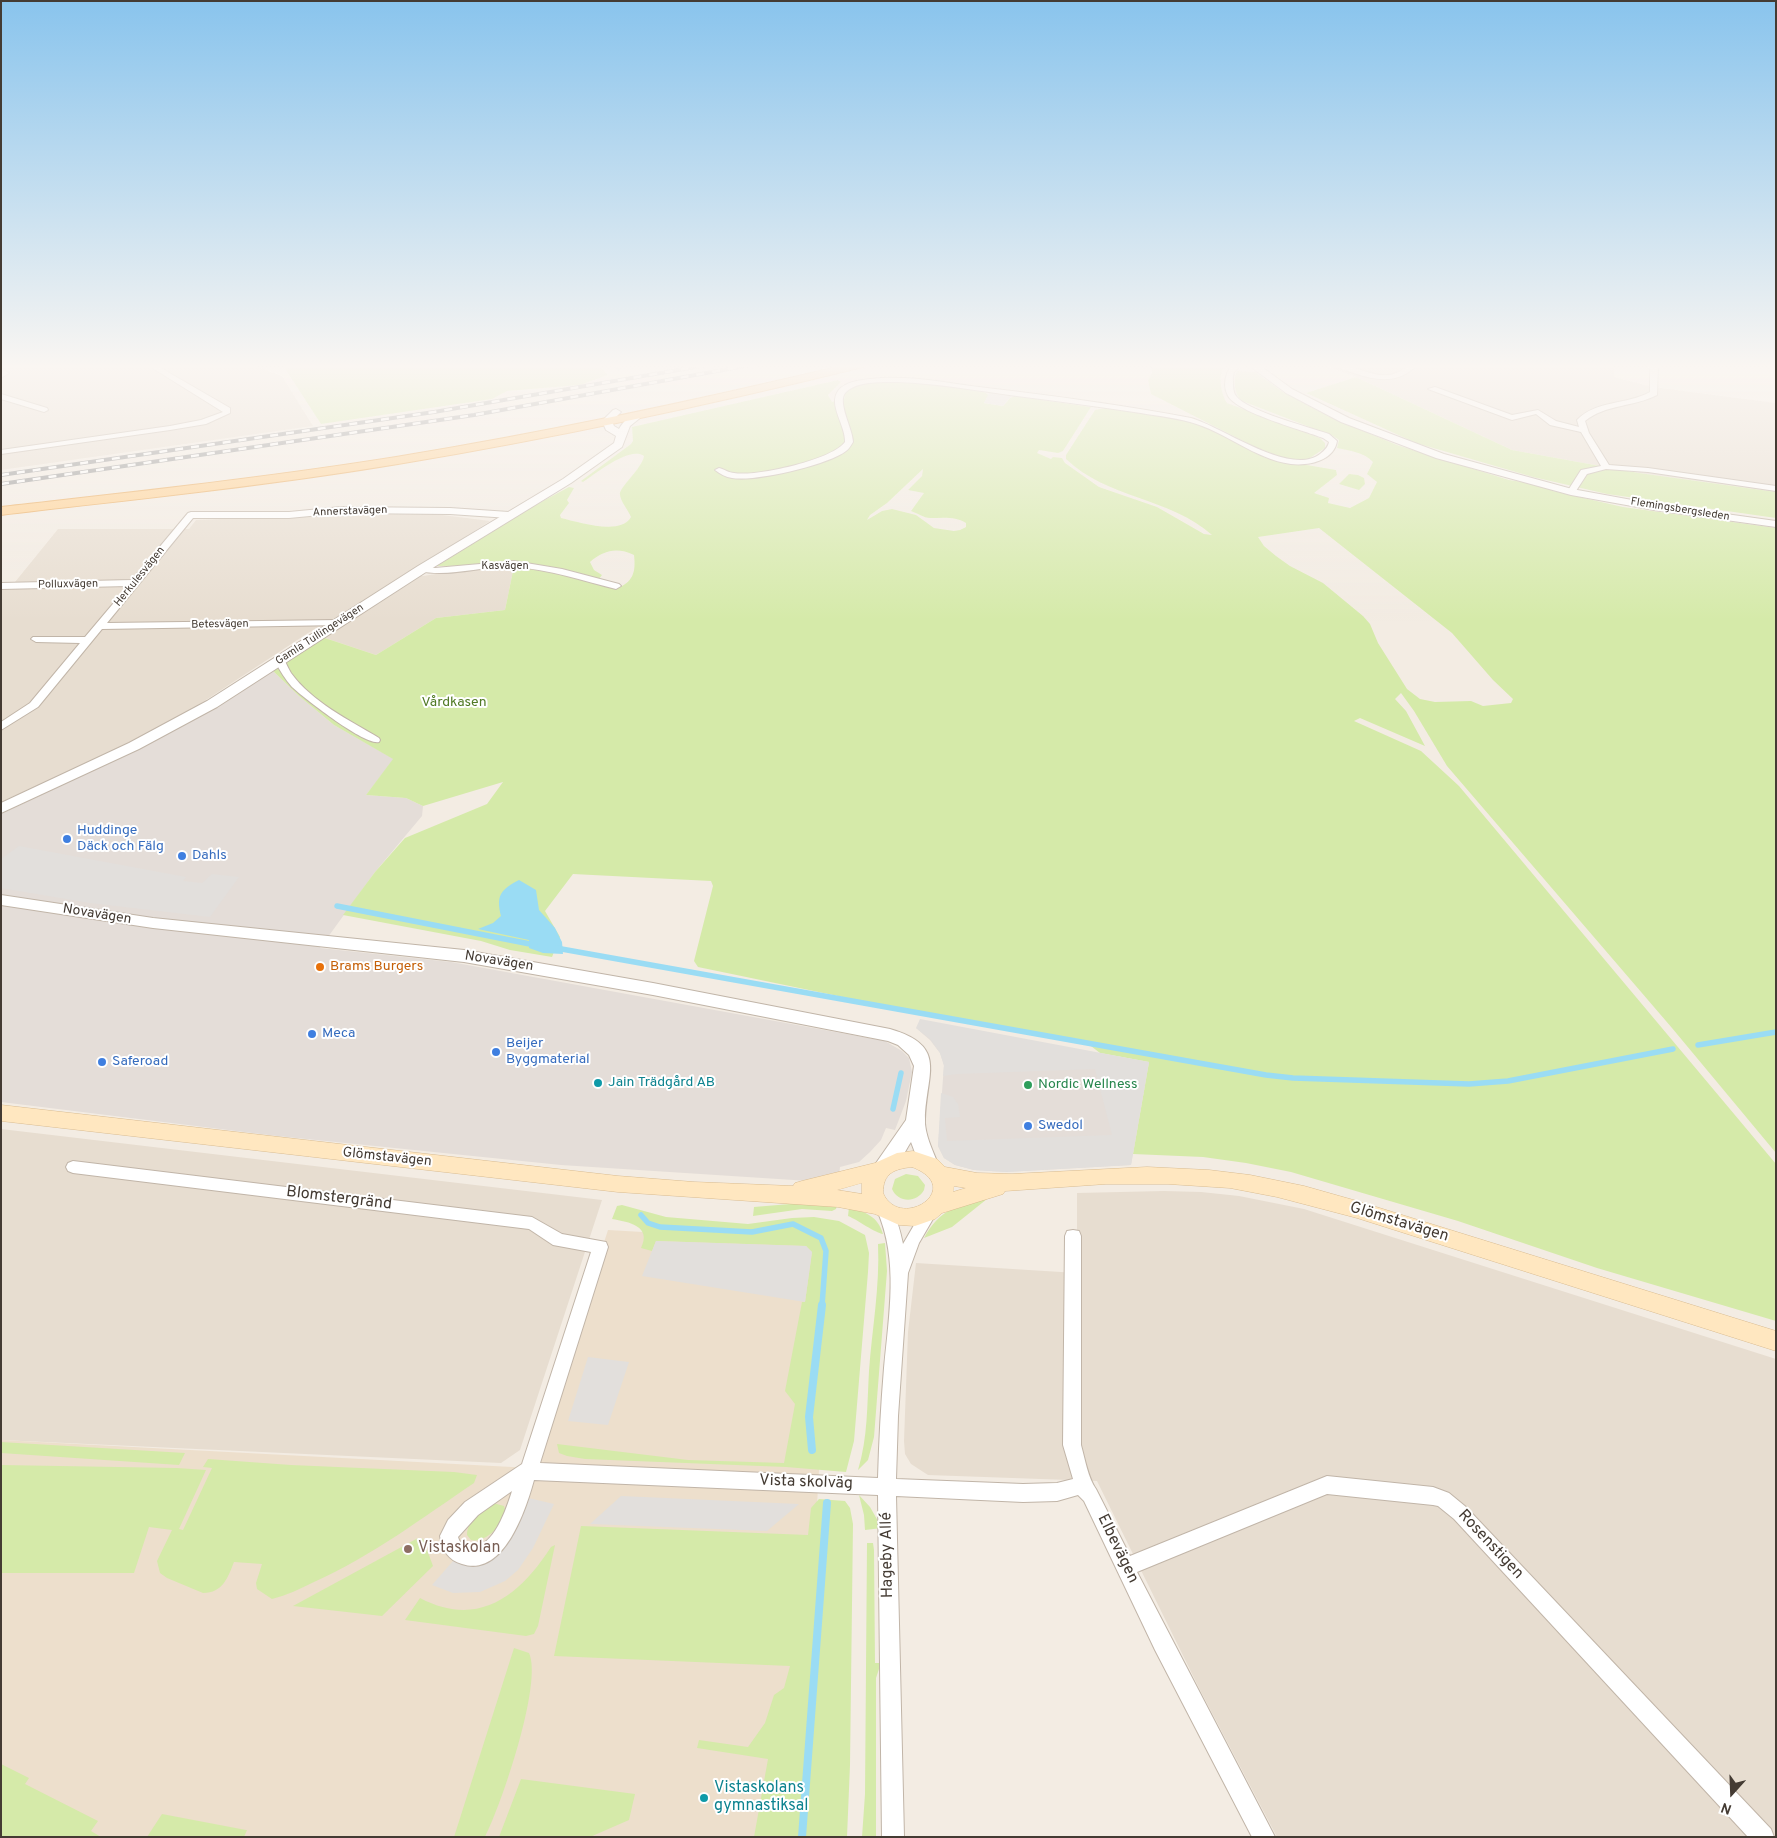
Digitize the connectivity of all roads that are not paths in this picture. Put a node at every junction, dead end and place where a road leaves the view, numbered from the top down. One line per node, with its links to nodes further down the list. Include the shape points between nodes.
1 (17, 450): 10 (street)
2 (423, 450): 15 (main road, via 326,465)
3 (455, 450): 16 (main road, via 329,471)
4 (611, 450): 18 (street, Gamla Tullingevägen)
5 (843, 450): 12 (street, via 816,462 752,475 733,476)
6 (1258, 450): 7 (street, via 1294,462 1319,458)
7 (1329, 450)
8 (1426, 450): 14 (street, Flemingsbergsleden, via 1493,472)
9 (1595, 450): 11 (street)
10 (1, 452)
11 (1606, 467): 13 (street, via 1721,479); 14 (street, via 1584,472)
12 (719, 470)
13 (1776, 489)
14 (1571, 492): 19 (street, Flemingsbergsleden)
15 (1, 505)
16 (1, 511)
17 (191, 515): 18 (street, Annerstavägen, via 381,510); 21 (street, Herkulesvägen)
18 (509, 515): 20 (street, Gamla Tullingevägen)
19 (1776, 524)
20 (422, 569): 23 (street, Kasvägen, via 435,571 514,564); 24 (street, Gamla Tullingevägen)
21 (134, 583): 22 (street, Polluxvägen); 25 (street, Herkulesvägen)
22 (1, 586)
23 (616, 586)
24 (340, 623): 25 (street, Betesvägen); 28 (street, Gamla Tullingevägen)
25 (100, 626): 27 (street, Herkulesvägen)
26 (36, 639): 27 (street)
27 (89, 640): 29 (street, Herkulesvägen, via 34,705)
28 (280, 661): 30 (street, via 283,671 322,706); 31 (street, Gamla Tullingevägen, via 172,726)
29 (1, 726)
30 (375, 740)
31 (1, 809)
32 (1, 900): 34 (street, Novavägen, via 153,923 464,956 874,1031 904,1040 917,1051 923,1066)
33 (1, 1113): 39 (main road, Glömstavägen, via 618,1184)
34 (915, 1121): 36 (street, Novavägen); 37 (street, Novavägen, via 922,1151)
35 (73, 1167): 45 (street, Blomstergränd, via 526,1222 540,1226 559,1240 600,1247)
36 (881, 1168): 37 (main road, Glömstavägen, via 905,1159 921,1161); 39 (main road, Glömstavägen, via 844,1180); 40 (main road, via 873,1180 872,1192)
37 (934, 1169): 38 (main road, Glömstavägen, via 971,1182); 41 (main road, via 945,1191)
38 (1011, 1184): 41 (main road, Glömstavägen); 44 (main road, Glömstavägen, via 1086,1177 1170,1176 1276,1188 1350,1207)
39 (774, 1193): 40 (main road, Glömstavägen, via 843,1199)
40 (883, 1209): 41 (main road, Glömstavägen, via 907,1217); 43 (street, Hageby Allé, via 892,1226)
41 (932, 1210): 43 (street, Hageby Allé, via 912,1241)
42 (1073, 1236): 46 (street, Elbevägen, via 1072,1445)
43 (900, 1273): 47 (street, Hageby Allé)
44 (1776, 1341)
45 (528, 1471): 45 (street, via 513,1514 499,1541 484,1554 462,1556 453,1548 449,1536 452,1529 466,1513); 47 (street, Vista skolväg)
46 (1082, 1485): 47 (street, Vista skolväg, via 1057,1492 1023,1493); 48 (street, Elbevägen)
47 (887, 1486): 49 (street, Hageby Allé)
48 (1126, 1567): 50 (street, Elbevägen, via 1162,1644); 51 (street, Rosenstigen, via 1327,1485 1423,1494 1442,1499 1460,1513)
49 (892, 1837)
50 (1264, 1837)
51 (1763, 1837)

